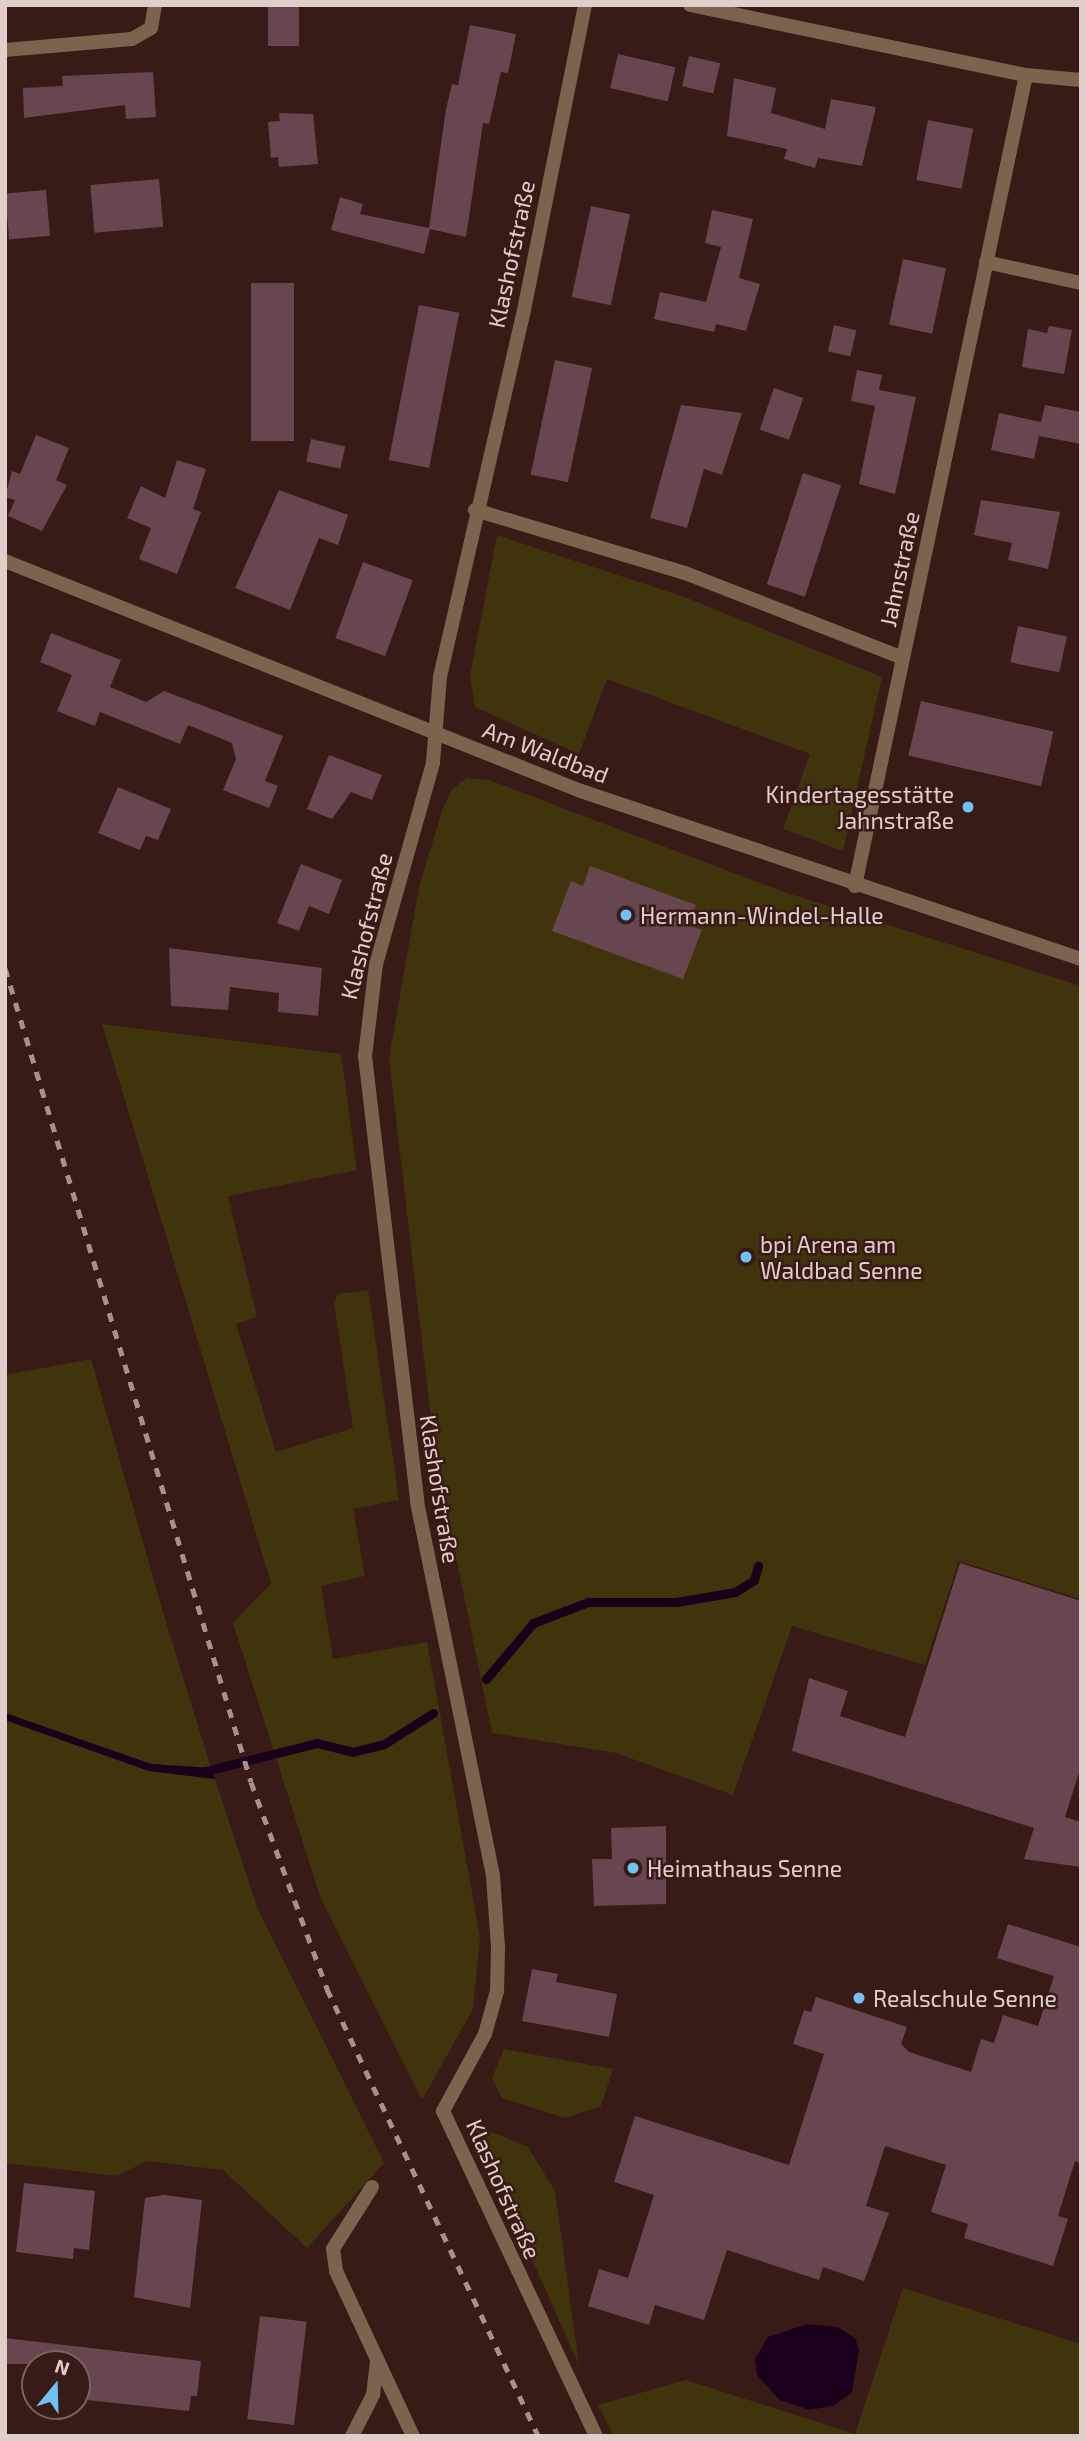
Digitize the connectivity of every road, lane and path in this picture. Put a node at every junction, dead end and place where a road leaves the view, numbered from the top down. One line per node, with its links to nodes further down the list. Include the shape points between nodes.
1 (155, 5): 4 (street, via 151,29 132,39)
2 (584, 5): 9 (street, Klashofstraße, via 524,310)
3 (690, 5): 5 (street)
4 (5, 50)
5 (1026, 75): 6 (street); 7 (street, Jahnstraße)
6 (1081, 80)
7 (986, 262): 8 (street); 11 (street, Jahnstraße)
8 (1081, 283)
9 (475, 510): 11 (street, via 685,573); 12 (street, Klashofstraße, via 440,677)
10 (5, 561): 12 (street, Am Waldbad)
11 (903, 658): 13 (street, Jahnstraße)
12 (435, 733): 13 (street, Am Waldbad); 19 (street, Klashofstraße, via 427,787 376,964 365,1056 416,1502 493,1876 497,1991 485,2034 443,2111)
13 (855, 886): 14 (street, Am Waldbad)
14 (1081, 959)
15 (372, 2187): 16 (street, via 333,2249 335,2271)
16 (377, 2361): 17 (street, via 373,2395); 18 (street)
17 (352, 2436)
18 (413, 2436)
19 (596, 2436)

